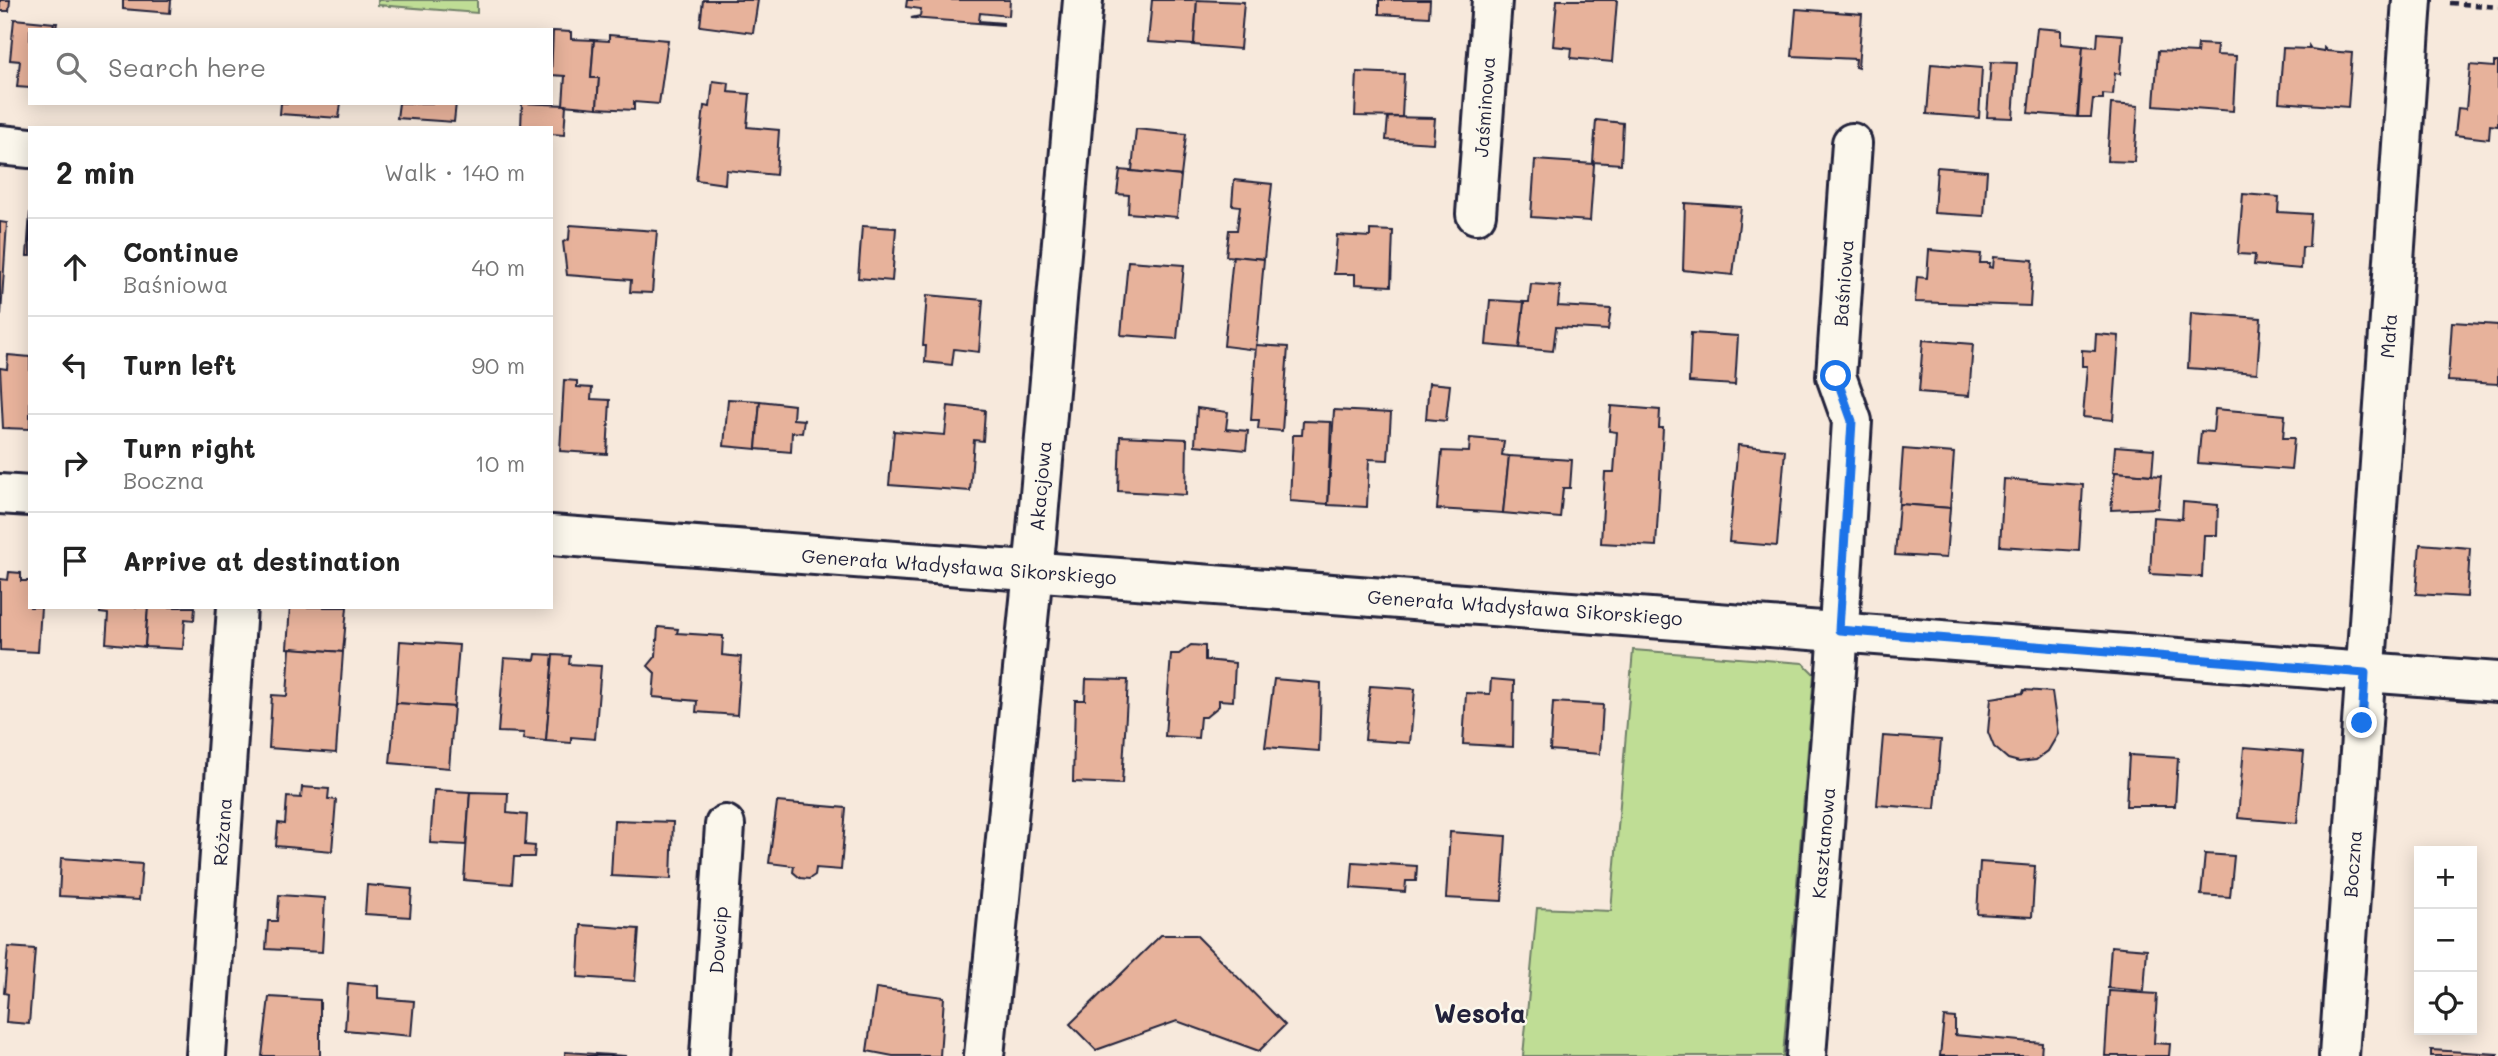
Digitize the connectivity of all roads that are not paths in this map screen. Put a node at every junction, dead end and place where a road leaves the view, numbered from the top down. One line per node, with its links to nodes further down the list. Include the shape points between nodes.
1 (1083, 0): 11 (street, Akacjowa)
2 (1493, 0): 7 (street, Jaśminowa)
3 (2412, 0): 14 (street, Mała)
4 (1852, 143): 13 (street, Baśniowa, via 1836,376 1852,421)
5 (0, 145): 6 (street)
6 (28, 148)
7 (1476, 214)
8 (0, 494): 9 (street)
9 (28, 496)
10 (553, 535): 11 (street, Generała Władysława Sikorskiego)
11 (1031, 572): 13 (street, Generała Władysława Sikorskiego); 19 (street, Akacjowa)
12 (237, 609): 17 (street, Różana)
13 (1839, 630): 14 (street, Generała Władysława Sikorskiego); 20 (street, Kasztanowa)
14 (2365, 673): 15 (street, Generała Władysława Sikorskiego); 21 (street, Boczna)
15 (2498, 682)
16 (725, 825): 18 (street, Dowcip)
17 (206, 1056)
18 (710, 1056)
19 (984, 1056)
20 (1806, 1056)
21 (2339, 1056)

